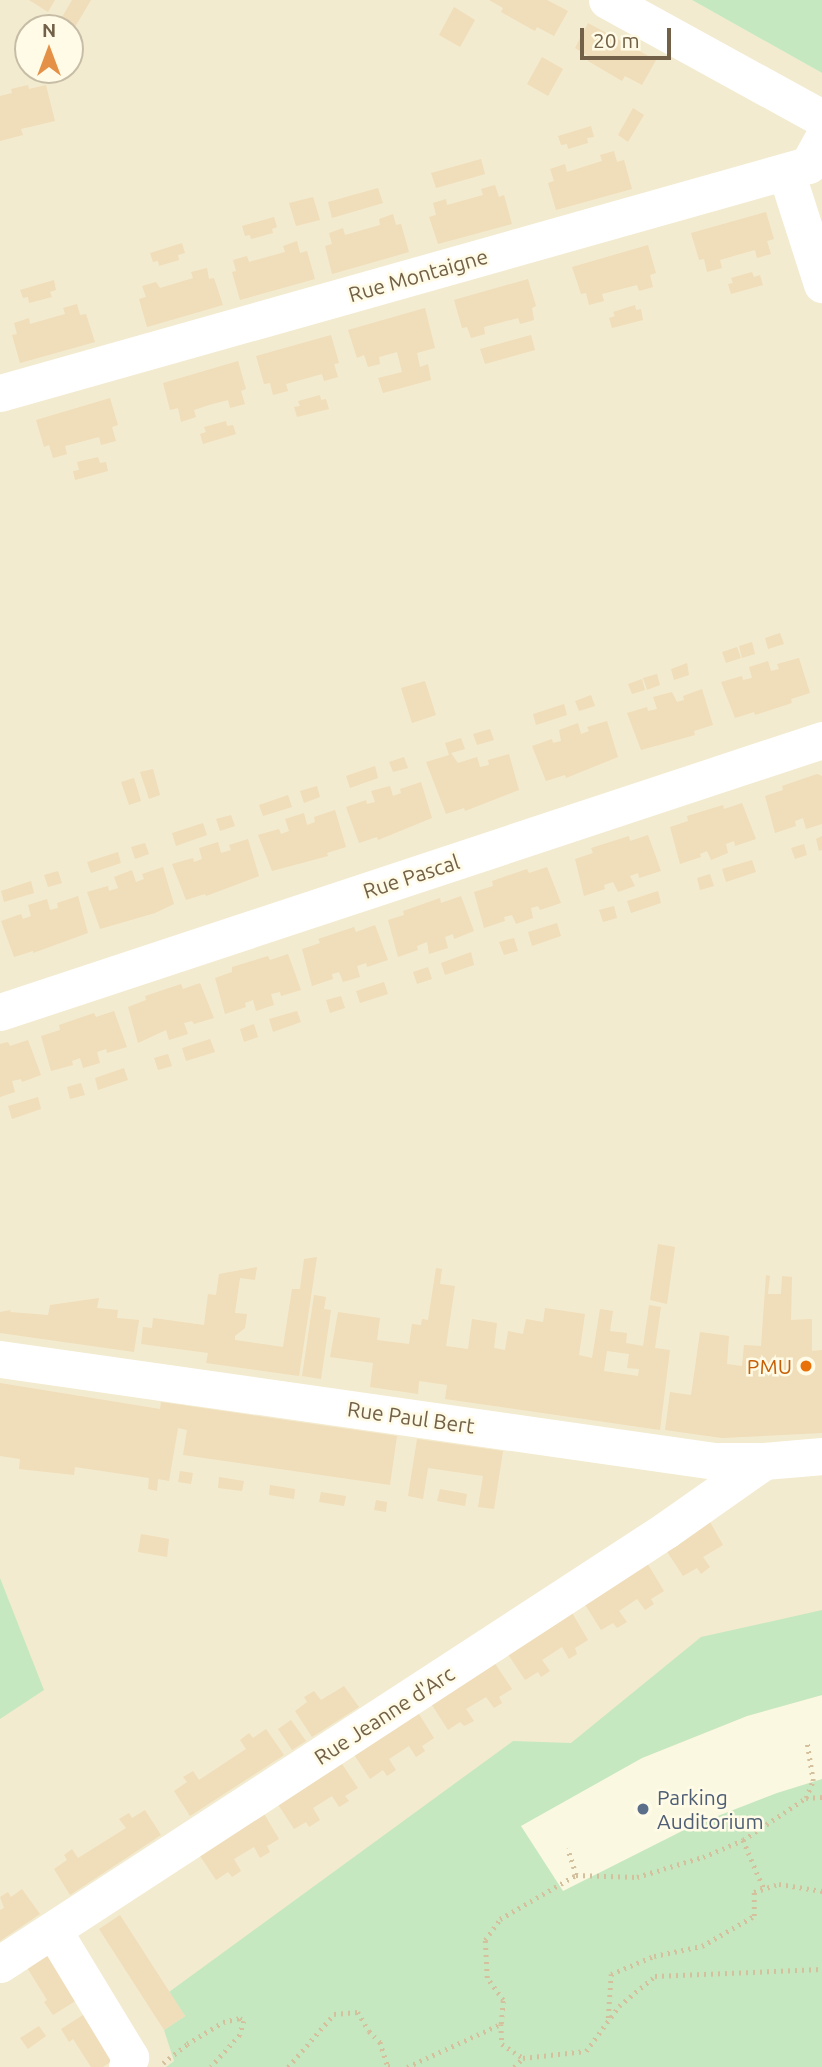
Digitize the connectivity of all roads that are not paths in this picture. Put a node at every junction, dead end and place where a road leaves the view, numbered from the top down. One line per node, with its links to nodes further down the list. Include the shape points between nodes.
1 (607, 0): 2 (street)
2 (822, 118)
3 (822, 140): 4 (street, Rue Montaigne, via 808,165)
4 (786, 172): 5 (street); 6 (street, Rue Montaigne)
5 (822, 284)
6 (0, 393)
7 (822, 740): 8 (street, Rue Pascal)
8 (0, 1012)
9 (0, 1359): 11 (street, Rue Paul Bert, via 704,1459)
10 (822, 1456): 11 (street, Rue Paul Bert)
11 (764, 1461): 12 (street, Rue Jeanne d'Arc, via 666,1530)
12 (53, 1930): 13 (street, Rue Jeanne d'Arc); 14 (street, via 130,2057)
13 (0, 1964)
14 (127, 2067)

